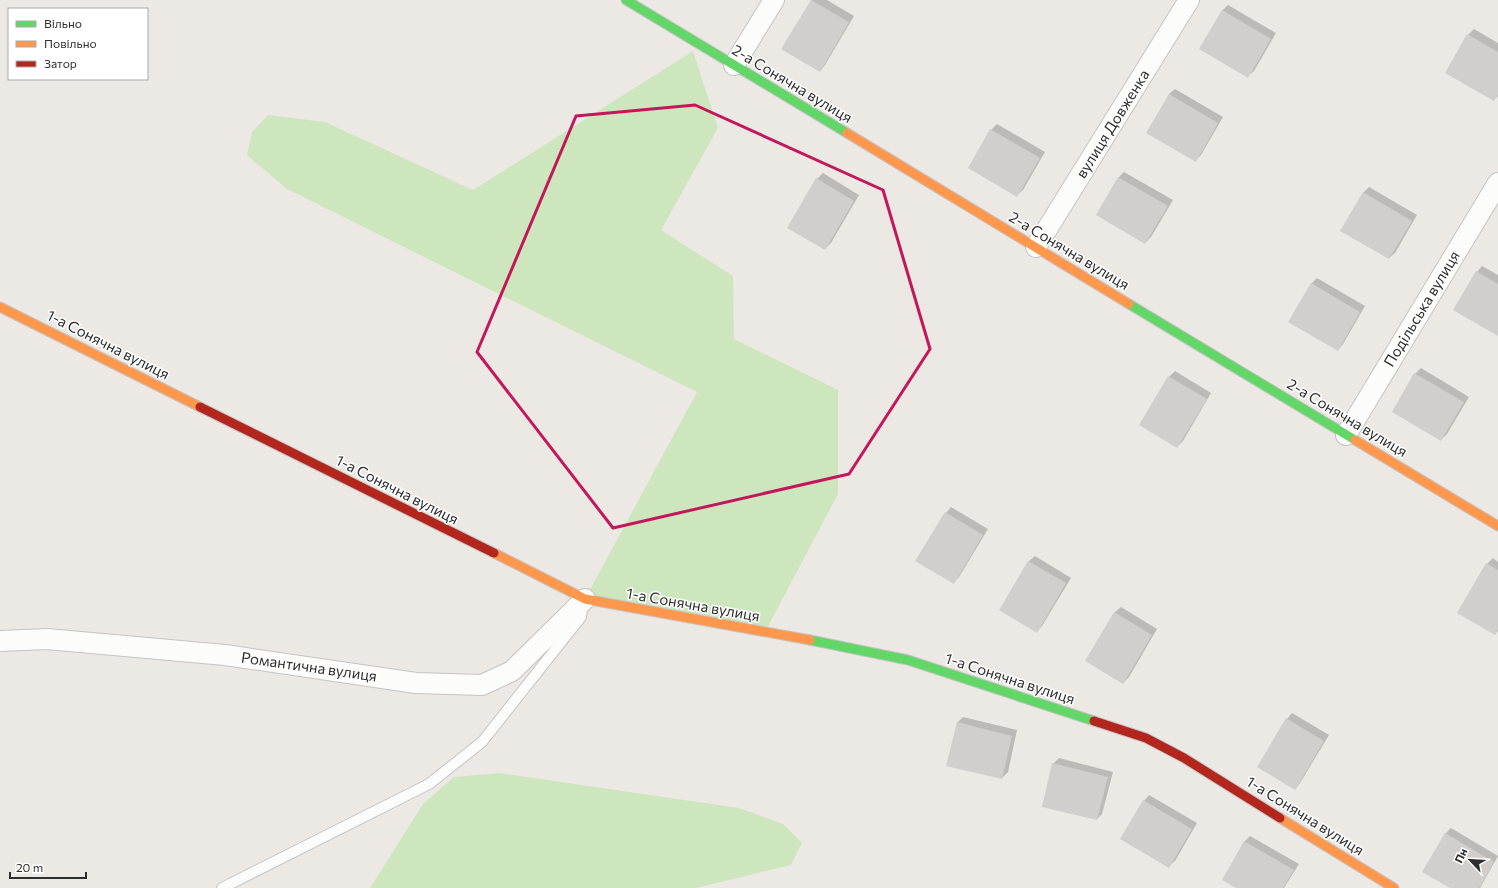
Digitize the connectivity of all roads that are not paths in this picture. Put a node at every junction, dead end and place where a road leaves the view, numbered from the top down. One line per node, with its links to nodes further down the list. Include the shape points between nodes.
1 (626, 0): 4 (street, 2-а Сонячна вулиця)
2 (774, 0): 4 (street)
3 (1189, 0): 6 (street, вулиця Довженка)
4 (734, 65): 6 (street, 2-а Сонячна вулиця)
5 (1498, 183): 8 (street, Подільська вулиця)
6 (1036, 247): 8 (street, 2-а Сонячна вулиця)
7 (0, 307): 10 (street, 1-а Сонячна вулиця)
8 (1346, 434): 9 (street, 2-а Сонячна вулиця)
9 (1498, 526)
10 (585, 600): 11 (street, Романтична вулиця, via 512,671 482,685 416,683 225,655 47,639); 12 (lane, via 581,617 476,747 429,784); 13 (street, 1-а Сонячна вулиця, via 862,649 908,660 1146,738 1184,758)
11 (0, 641)
12 (222, 888)
13 (1394, 888)

